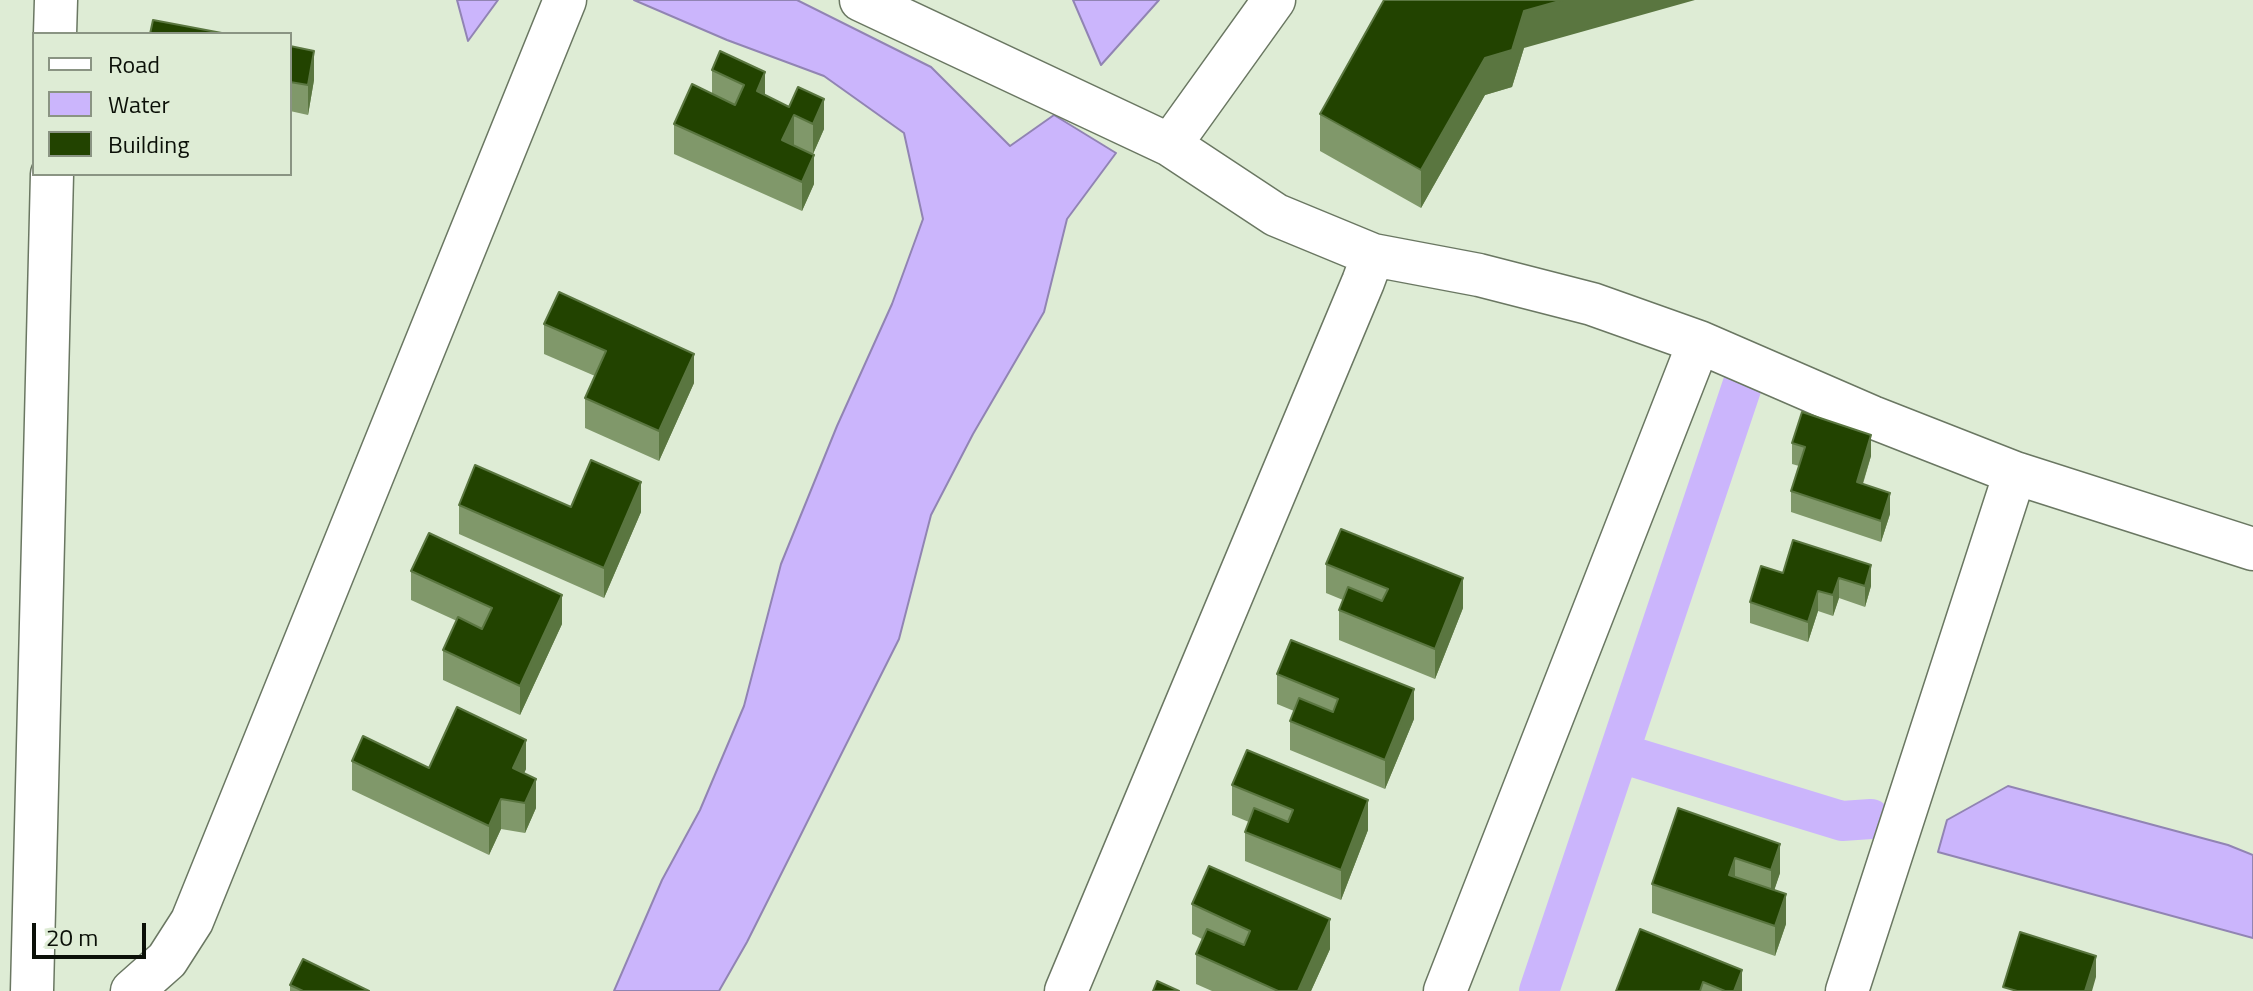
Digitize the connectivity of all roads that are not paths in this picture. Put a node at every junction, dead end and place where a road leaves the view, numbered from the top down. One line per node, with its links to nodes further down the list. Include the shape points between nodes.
1 (56, 0): 5 (street)
2 (565, 0): 13 (street, via 192,921 167,960)
3 (861, 0): 6 (street)
4 (1274, 0): 6 (street)
5 (55, 32)
6 (1170, 145): 8 (street, via 1276,215)
7 (52, 176): 12 (street)
8 (1373, 255): 9 (street, via 1578,300); 14 (street)
9 (1699, 342): 10 (street); 15 (street)
10 (2015, 473): 11 (street); 16 (street)
11 (2253, 549)
12 (32, 991)
13 (132, 991)
14 (1066, 991)
15 (1445, 991)
16 (1847, 991)

